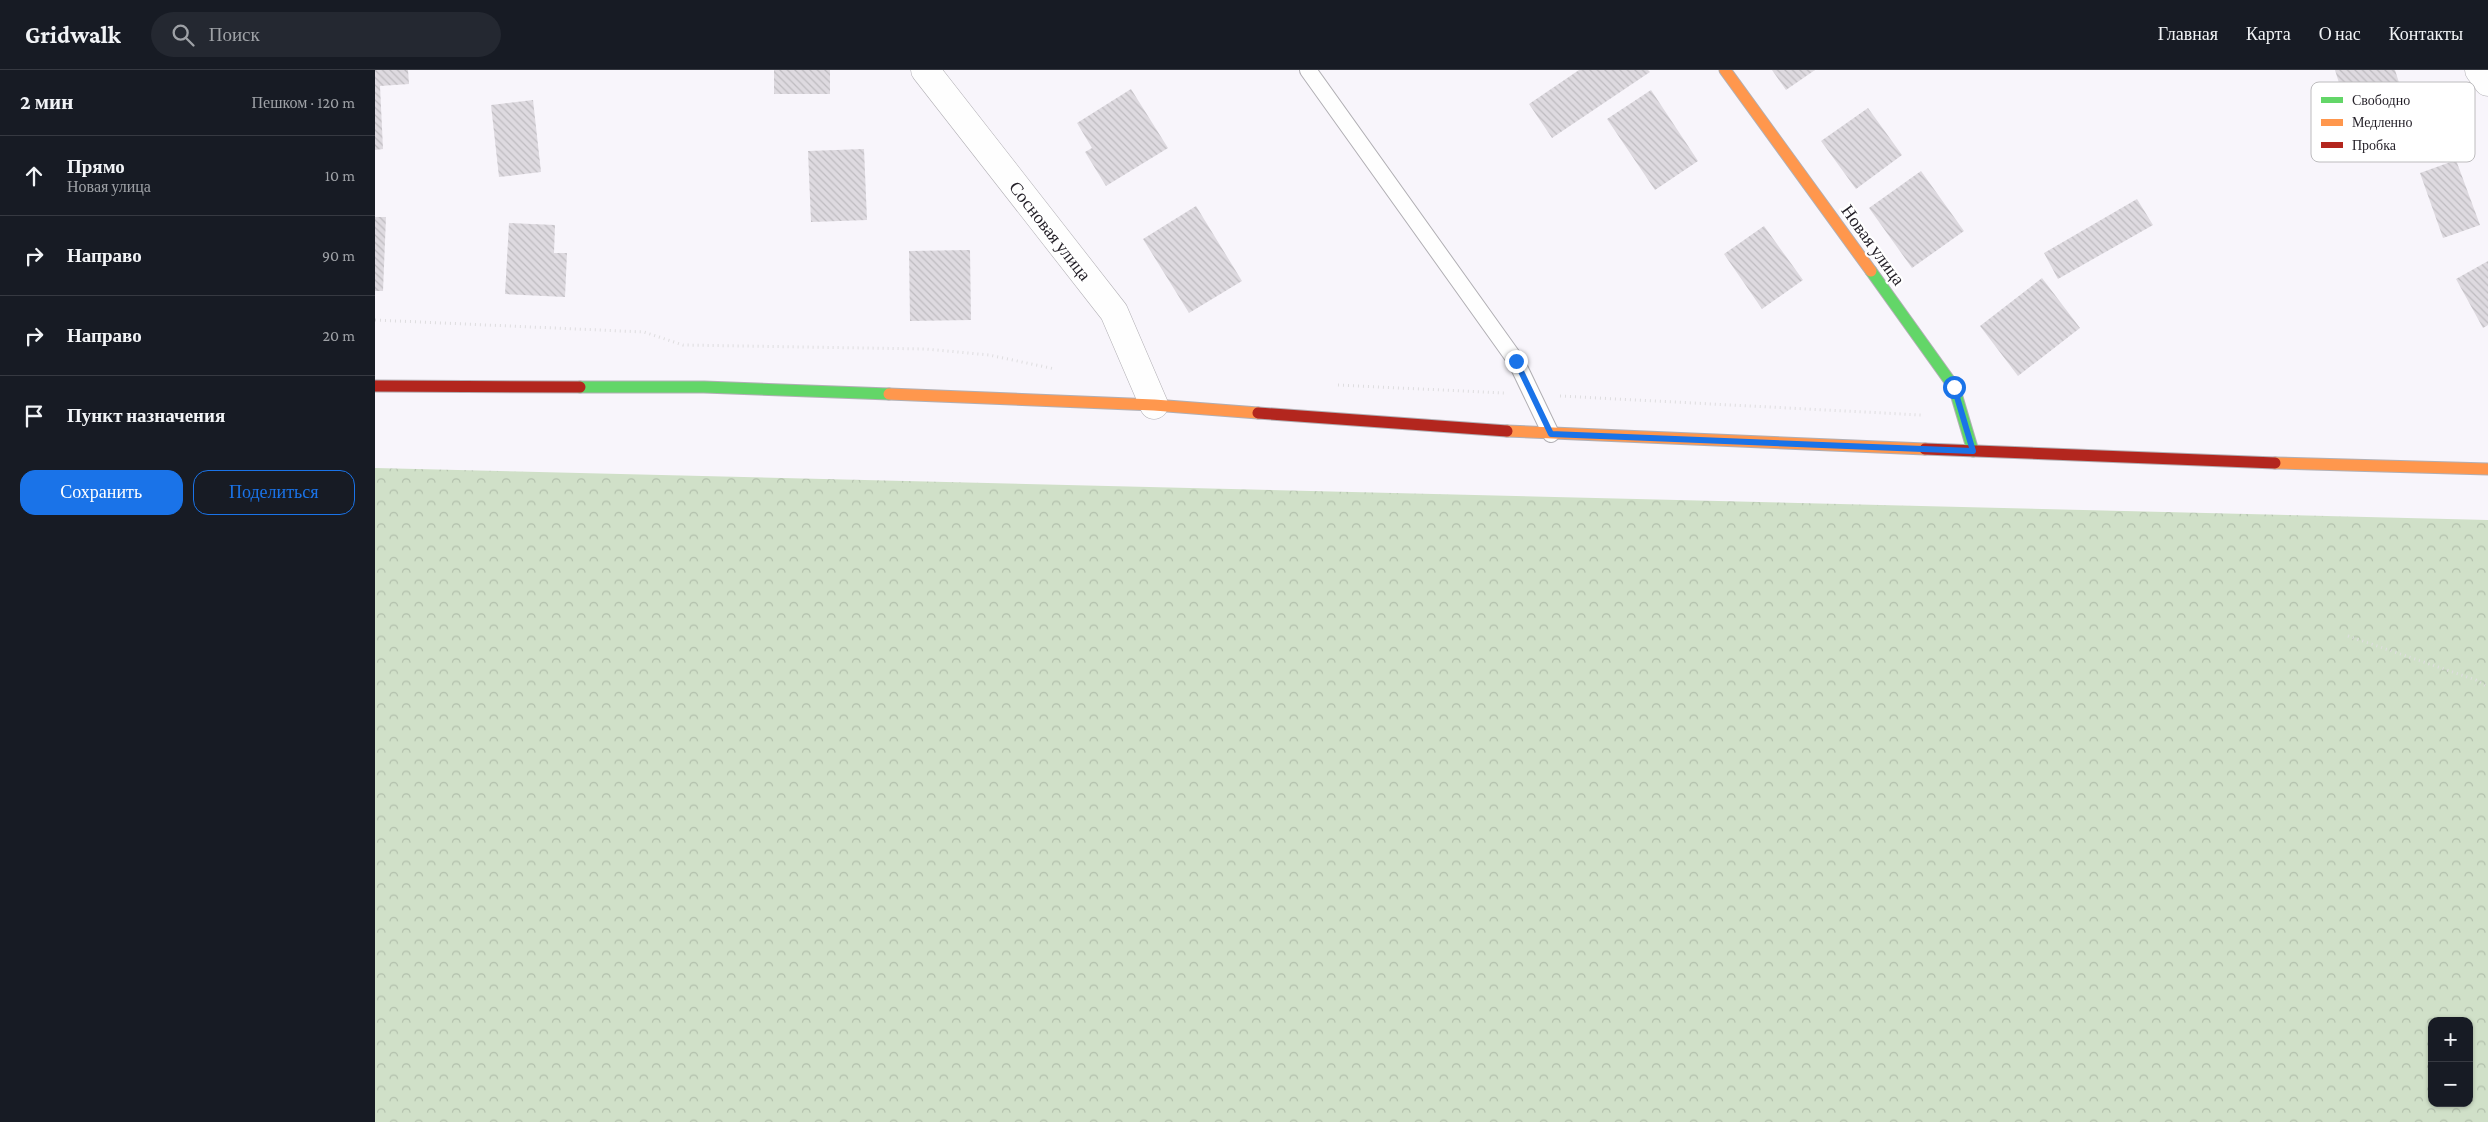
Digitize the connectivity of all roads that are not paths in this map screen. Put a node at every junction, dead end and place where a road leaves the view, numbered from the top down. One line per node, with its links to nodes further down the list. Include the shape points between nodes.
1 (925, 70): 7 (street, Сосновая улица, via 1114,312)
2 (1308, 70): 8 (lane, via 1516,361)
3 (1725, 70): 9 (street, Новая улица, via 1954,387)
4 (2479, 70): 5 (street)
5 (2488, 82)
6 (375, 386): 7 (street, via 704,387)
7 (1154, 405): 8 (street)
8 (1551, 434): 9 (street)
9 (1973, 451): 10 (street)
10 (2488, 469)

